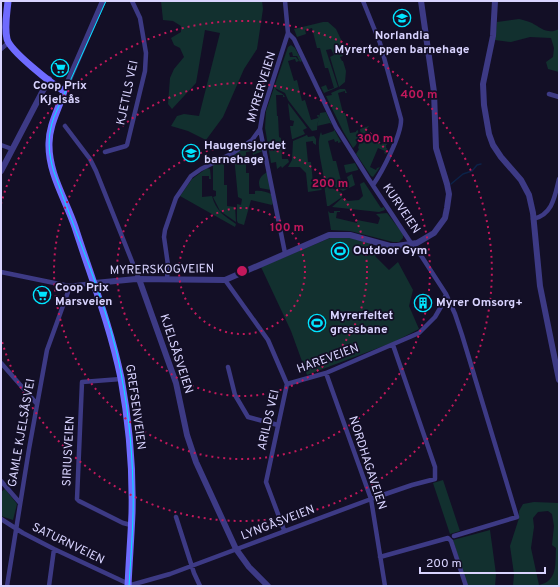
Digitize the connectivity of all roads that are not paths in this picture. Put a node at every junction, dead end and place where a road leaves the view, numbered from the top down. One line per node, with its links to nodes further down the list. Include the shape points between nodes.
1 (8, 1): 9 (main road, via 5,30)
2 (103, 1): 12 (street)
3 (132, 1): 19 (street, KJETILS VEI, via 140,18 144,36 145,71 126,146)
4 (285, 1): 8 (street, MYRERVEIEN)
5 (363, 1): 22 (street, via 380,43 401,119 400,130)
6 (421, 1): 24 (street, MYRERSKOGVEIEN, via 434,92 436,148 449,194 446,213 440,226 423,241)
7 (495, 1): 23 (street, via 493,36 483,84 484,105 492,142 501,157 524,183)
8 (288, 33): 16 (street, MYRERVEIEN, via 262,111); 22 (street, KURVEIEN, via 294,39 336,127)
9 (8, 43): 10 (street); 11 (main road, via 18,55)
10 (1, 49)
11 (49, 79): 12 (main road); 18 (street)
12 (64, 91): 30 (main road, GREFSENVEIEN, via 48,124 45,153 56,191)
13 (549, 94): 14 (street)
14 (559, 98)
15 (65, 126): 27 (street, KJELSÅSVEIEN, via 90,158)
16 (260, 129): 25 (street); 28 (street, MYRERVEIEN, via 252,140 196,173 179,192 164,236)
17 (1, 145): 18 (street)
18 (12, 150): 20 (street)
19 (105, 152)
20 (1, 171)
21 (559, 179): 23 (street, via 549,210)
22 (373, 185): 24 (street, KURVEIEN)
23 (533, 219): 38 (street, via 540,286)
24 (412, 244): 25 (street, MYRERSKOGVEIEN, via 390,246 350,234 335,234); 32 (street, KURVEIEN)
25 (285, 253): 29 (street, MYRERSKOGVEIEN)
26 (1, 272): 31 (street)
27 (140, 279): 28 (street, MYRERSKOGVEIEN); 30 (street, MYRERSKOGVEIEN); 52 (street, KJELSÅSVEIEN, via 176,383 190,447)
28 (167, 279): 29 (street, MYRERSKOGVEIEN)
29 (225, 280): 39 (street, ARILDS VEI, via 268,340)
30 (95, 284): 31 (street); 37 (main road, GREFSENVEIEN)
31 (69, 286): 40 (street, GAMLE KJELSÅSVEI, via 47,350)
32 (446, 294): 33 (street, HAREVEIEN, via 435,317 425,328); 50 (street, KURVEIEN, via 462,335 517,517)
33 (393, 345): 36 (street, HAREVEIEN); 43 (street, LYNGÅSVEIEN, via 435,467 435,479)
34 (1, 363): 40 (street)
35 (228, 368): 41 (street, via 235,395 248,417)
36 (326, 373): 39 (street, HAREVEIEN); 43 (street, NORDHAGAVEIEN)
37 (121, 379): 47 (main road, GREFSENVEIEN, via 130,451); 47 (street, SIRIUSVEIEN, via 82,382 77,498)
38 (559, 380)
39 (288, 384): 41 (street, ARILDS VEI)
40 (37, 404): 44 (street, GAMLE KJELSÅSVEI)
41 (278, 425): 49 (street, ARILDS VEI, via 266,482)
42 (1, 481): 44 (street)
43 (370, 498): 49 (street, LYNGÅSVEIEN); 53 (street, NORDHAGAVEIEN)
44 (20, 503): 48 (street, GAMLE KJELSÅSVEI)
45 (176, 517): 54 (street)
46 (1, 519): 48 (street, SATURNVEIEN)
47 (131, 525): 57 (main road, GREFSENVEIEN)
48 (16, 529): 51 (street, SATURNVEIEN); 55 (street, GAMLE KJELSÅSVEI)
49 (284, 530): 52 (street, LYNGÅSVEIEN)
50 (454, 536)
51 (54, 549): 56 (street); 57 (street, SATURNVEIEN)
52 (236, 549): 54 (street, LYNGÅSVEIEN); 59 (street, KJELSÅSVEIEN)
53 (380, 557): 60 (street, NORDHAGAVEIEN); 61 (street, via 448,538)
54 (192, 566): 57 (street, LYNGÅSVEIEN); 58 (street)
55 (7, 586)
56 (49, 586)
57 (128, 586)
58 (200, 586)
59 (268, 586)
60 (384, 586)
61 (466, 586)

